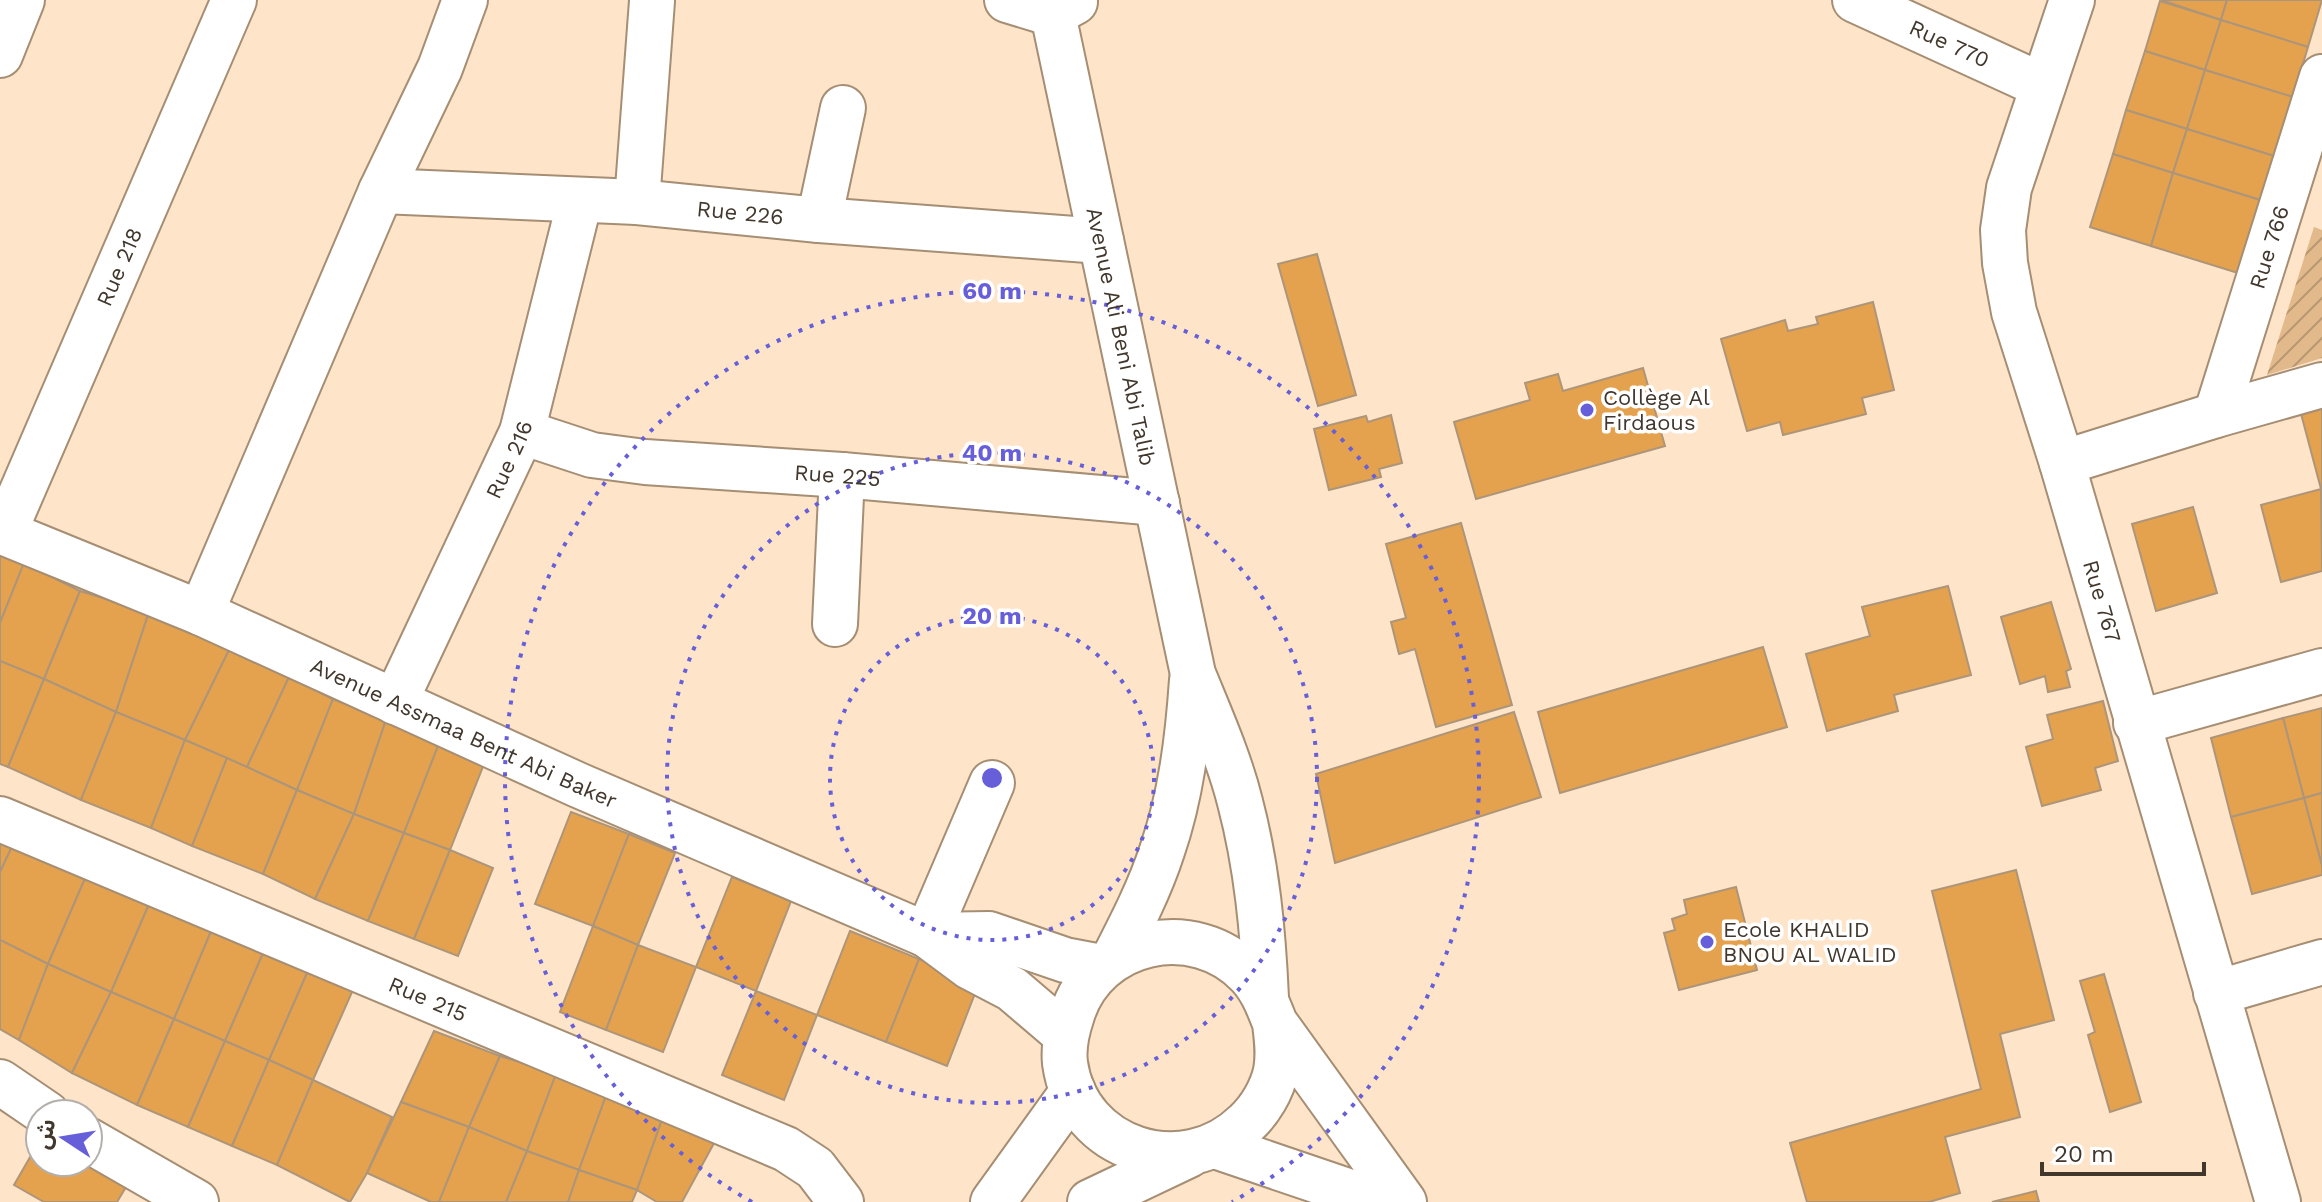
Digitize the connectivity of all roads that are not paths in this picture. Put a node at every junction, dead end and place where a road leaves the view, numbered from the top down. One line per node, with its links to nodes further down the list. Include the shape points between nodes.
1 (22, 0): 9 (street)
2 (234, 0): 25 (street, Rue 218)
3 (465, 0): 14 (street, via 440,68)
4 (1007, 0): 8 (street)
5 (1855, 0): 11 (street, Rue 770)
6 (2072, 0): 11 (street, Rue 767)
7 (652, 1): 16 (street)
8 (1061, 5): 18 (street, Avenue Ali Beni Abi Talib)
9 (0, 55)
10 (2322, 77): 13 (street, Rue 766)
11 (2043, 86): 22 (street, Rue 767, via 2009,188 2003,230 2014,312)
12 (843, 108): 17 (street)
13 (2307, 176): 20 (street, Rue 766)
14 (381, 191): 15 (street, Rue 226); 26 (street)
15 (580, 200): 16 (street, Rue 226); 21 (street, Rue 216)
16 (637, 202): 17 (street, Rue 226)
17 (819, 220): 18 (street, Rue 226)
18 (1101, 241): 24 (street, Avenue Ali Beni Abi Talib)
19 (2322, 385): 20 (street)
20 (2216, 415): 22 (street)
21 (522, 432): 23 (street, Rue 225, via 592,455); 30 (street, Rue 216)
22 (2062, 463): 31 (street, Rue 767)
23 (842, 475): 24 (street, Rue 225); 27 (street)
24 (1157, 503): 29 (street, Avenue Ali Beni Abi Talib)
25 (2, 532): 26 (street, Avenue Assmaa Bent Abi Baker)
26 (201, 613): 30 (street, Avenue Assmaa Bent Abi Baker)
27 (835, 624)
28 (2322, 671): 31 (street)
29 (1193, 674): 35 (street, Avenue Ali Beni Abi Talib, via 1181,778 1163,850 1141,906); 38 (street, Avenue Ali Beni Abi Talib, via 1219,736 1246,826)
30 (395, 702): 34 (street, Avenue Assmaa Bent Abi Baker)
31 (2136, 723): 37 (street, Rue 767)
32 (992, 783): 34 (street)
33 (0, 819): 46 (street, Rue 215, via 786,1149 815,1168)
34 (927, 935): 35 (street, Avenue Assmaa Bent Abi Baker, via 989,934 1065,960); 39 (street, Avenue Assmaa Bent Abi Baker, via 1012,989)
35 (1108, 962): 38 (street, via 1140,946 1169,941 1199,945 1226,956 1248,975); 39 (street, via 1077,997)
36 (2322, 962): 37 (street)
37 (2216, 993): 51 (street, Rue 767)
38 (1270, 1010): 44 (street, via 1278,1047 1267,1095 1236,1133); 50 (street)
39 (1066, 1035): 41 (street, via 1065,1063)
40 (0, 1082): 42 (street)
41 (1073, 1091): 44 (street, via 1087,1115 1133,1149 1161,1156); 47 (street)
42 (24, 1098)
43 (104, 1149): 45 (street)
44 (1202, 1150): 48 (street); 49 (street)
45 (196, 1202)
46 (841, 1202)
47 (993, 1202)
48 (1090, 1202)
49 (1380, 1202)
50 (1404, 1202)
51 (2278, 1202)

